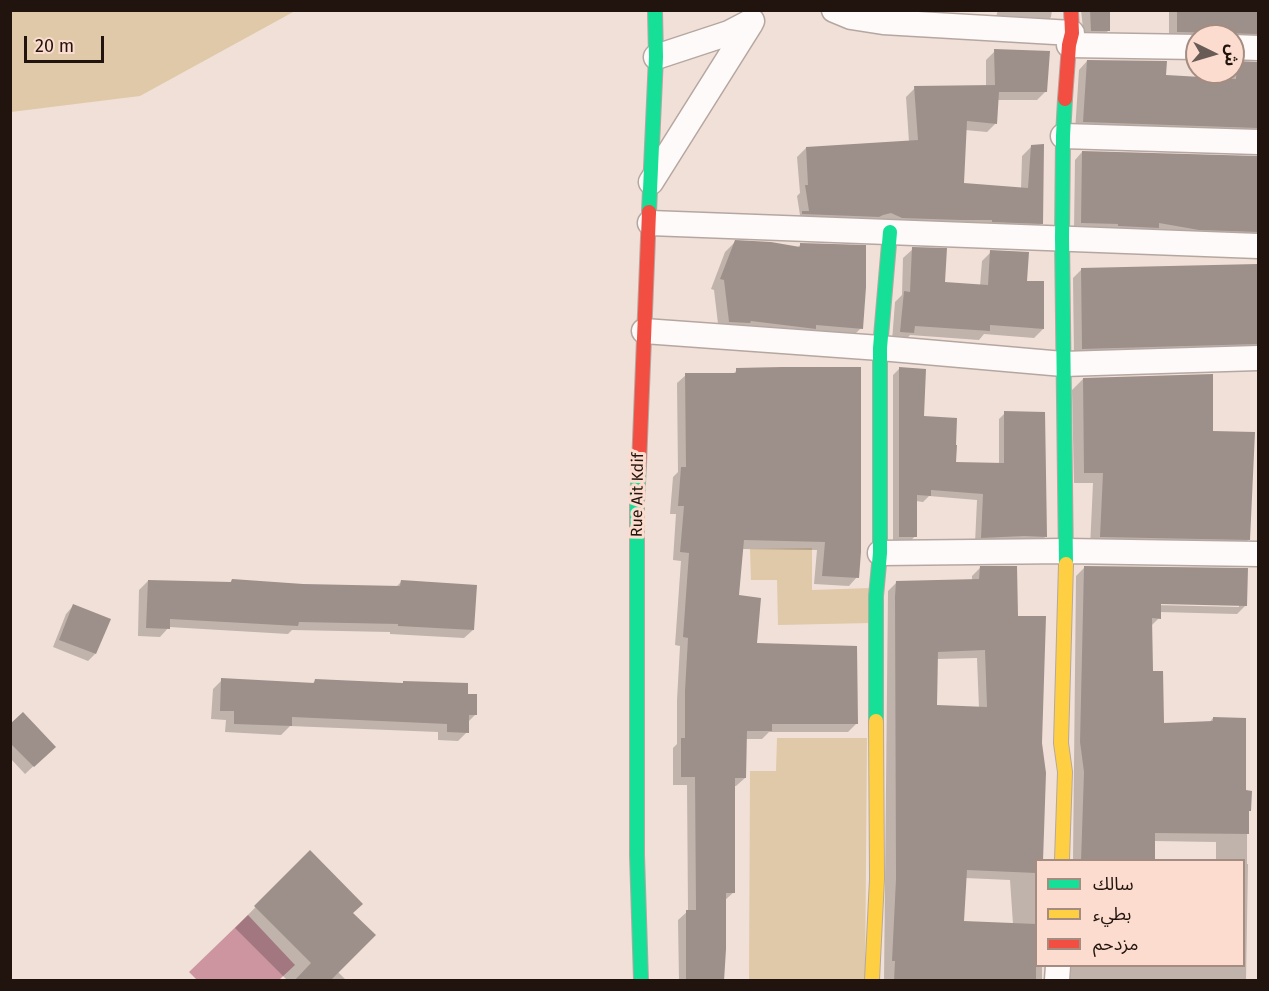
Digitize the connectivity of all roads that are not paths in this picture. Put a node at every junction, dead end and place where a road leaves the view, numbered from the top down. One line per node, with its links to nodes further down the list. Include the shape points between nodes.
1 (834, 10): 4 (street, via 883,22)
2 (657, 11): 6 (street, Rue Ait Kdif)
3 (755, 17): 6 (street, via 729,33); 9 (street)
4 (1070, 30): 5 (street); 7 (street)
5 (1185, 45)
6 (656, 57): 9 (street, Rue Ait Kdif)
7 (1063, 136): 8 (street); 12 (street)
8 (1258, 142)
9 (651, 182): 10 (street, Rue Ait Kdif)
10 (650, 223): 11 (street); 14 (street, Rue Ait Kdif)
11 (890, 232): 12 (street); 15 (street)
12 (1062, 238): 13 (street); 17 (street)
13 (1258, 246)
14 (644, 331): 15 (street); 22 (street, Rue Ait Kdif, via 637,501)
15 (880, 348): 17 (street); 19 (street)
16 (1258, 358): 17 (street)
17 (1063, 364): 18 (street)
18 (1066, 551): 19 (street); 20 (street); 21 (street)
19 (880, 553): 23 (street, via 876,596 877,879)
20 (1258, 554)
21 (1062, 859)
22 (641, 981)
23 (872, 981)

